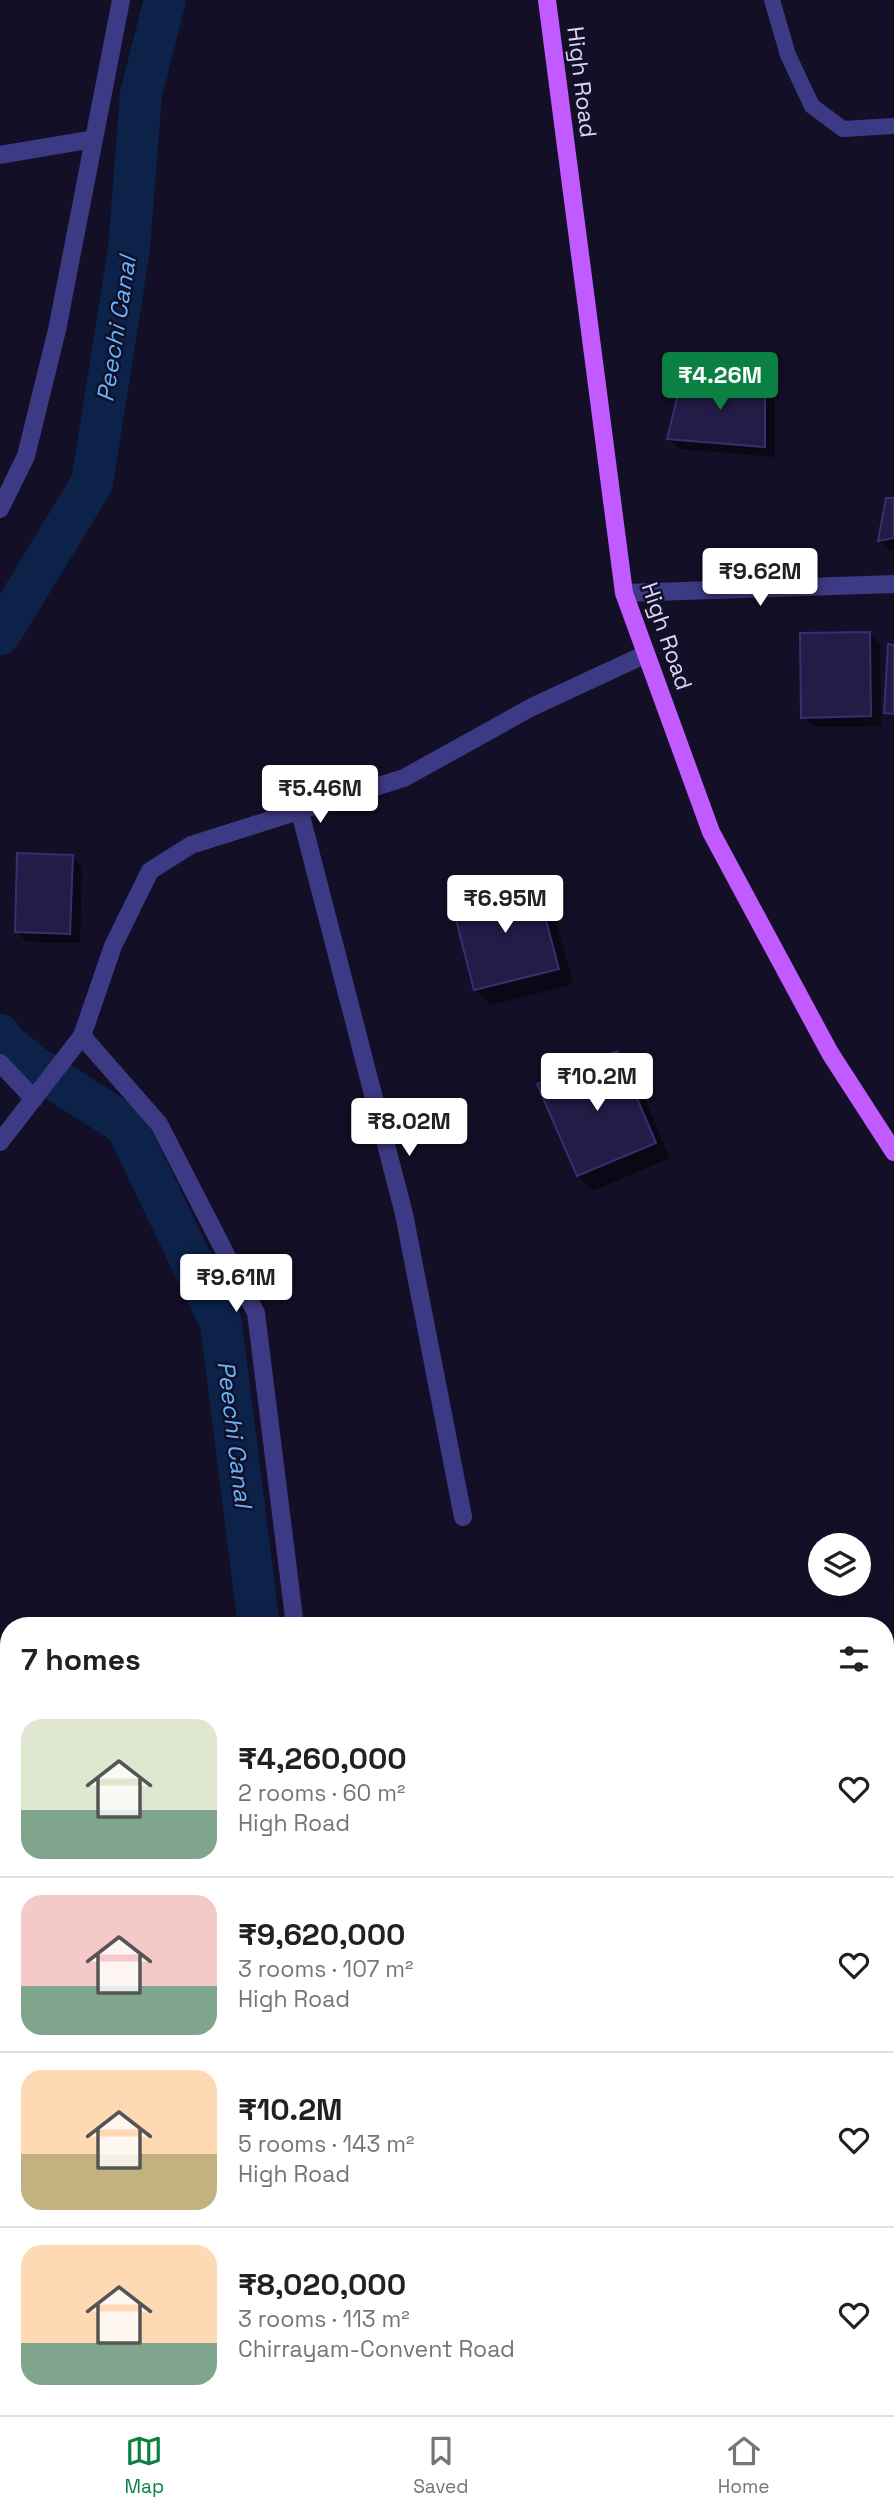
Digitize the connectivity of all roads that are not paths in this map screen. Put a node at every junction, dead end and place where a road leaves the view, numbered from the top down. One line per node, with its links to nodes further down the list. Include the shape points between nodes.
1 (121, 0): 5 (street)
2 (547, 0): 9 (main road, High Road)
3 (772, 0): 4 (lane, via 788,55 812,106 843,129)
4 (894, 126)
5 (94, 139): 6 (street); 7 (street, via 57,330 26,456)
6 (0, 155)
7 (0, 509)
8 (894, 584): 9 (street)
9 (624, 593): 10 (main road, High Road)
10 (646, 654): 11 (street, via 532,707 404,778); 16 (main road, High Road, via 711,832 830,1052)
11 (300, 812): 12 (street, via 191,845 150,870 113,946); 17 (street, via 404,1214)
12 (82, 1036): 14 (street); 18 (street, via 159,1124 256,1313)
13 (0, 1063): 14 (street)
14 (39, 1092): 15 (street)
15 (0, 1142)
16 (894, 1152)
17 (463, 1517)
18 (294, 1617)

